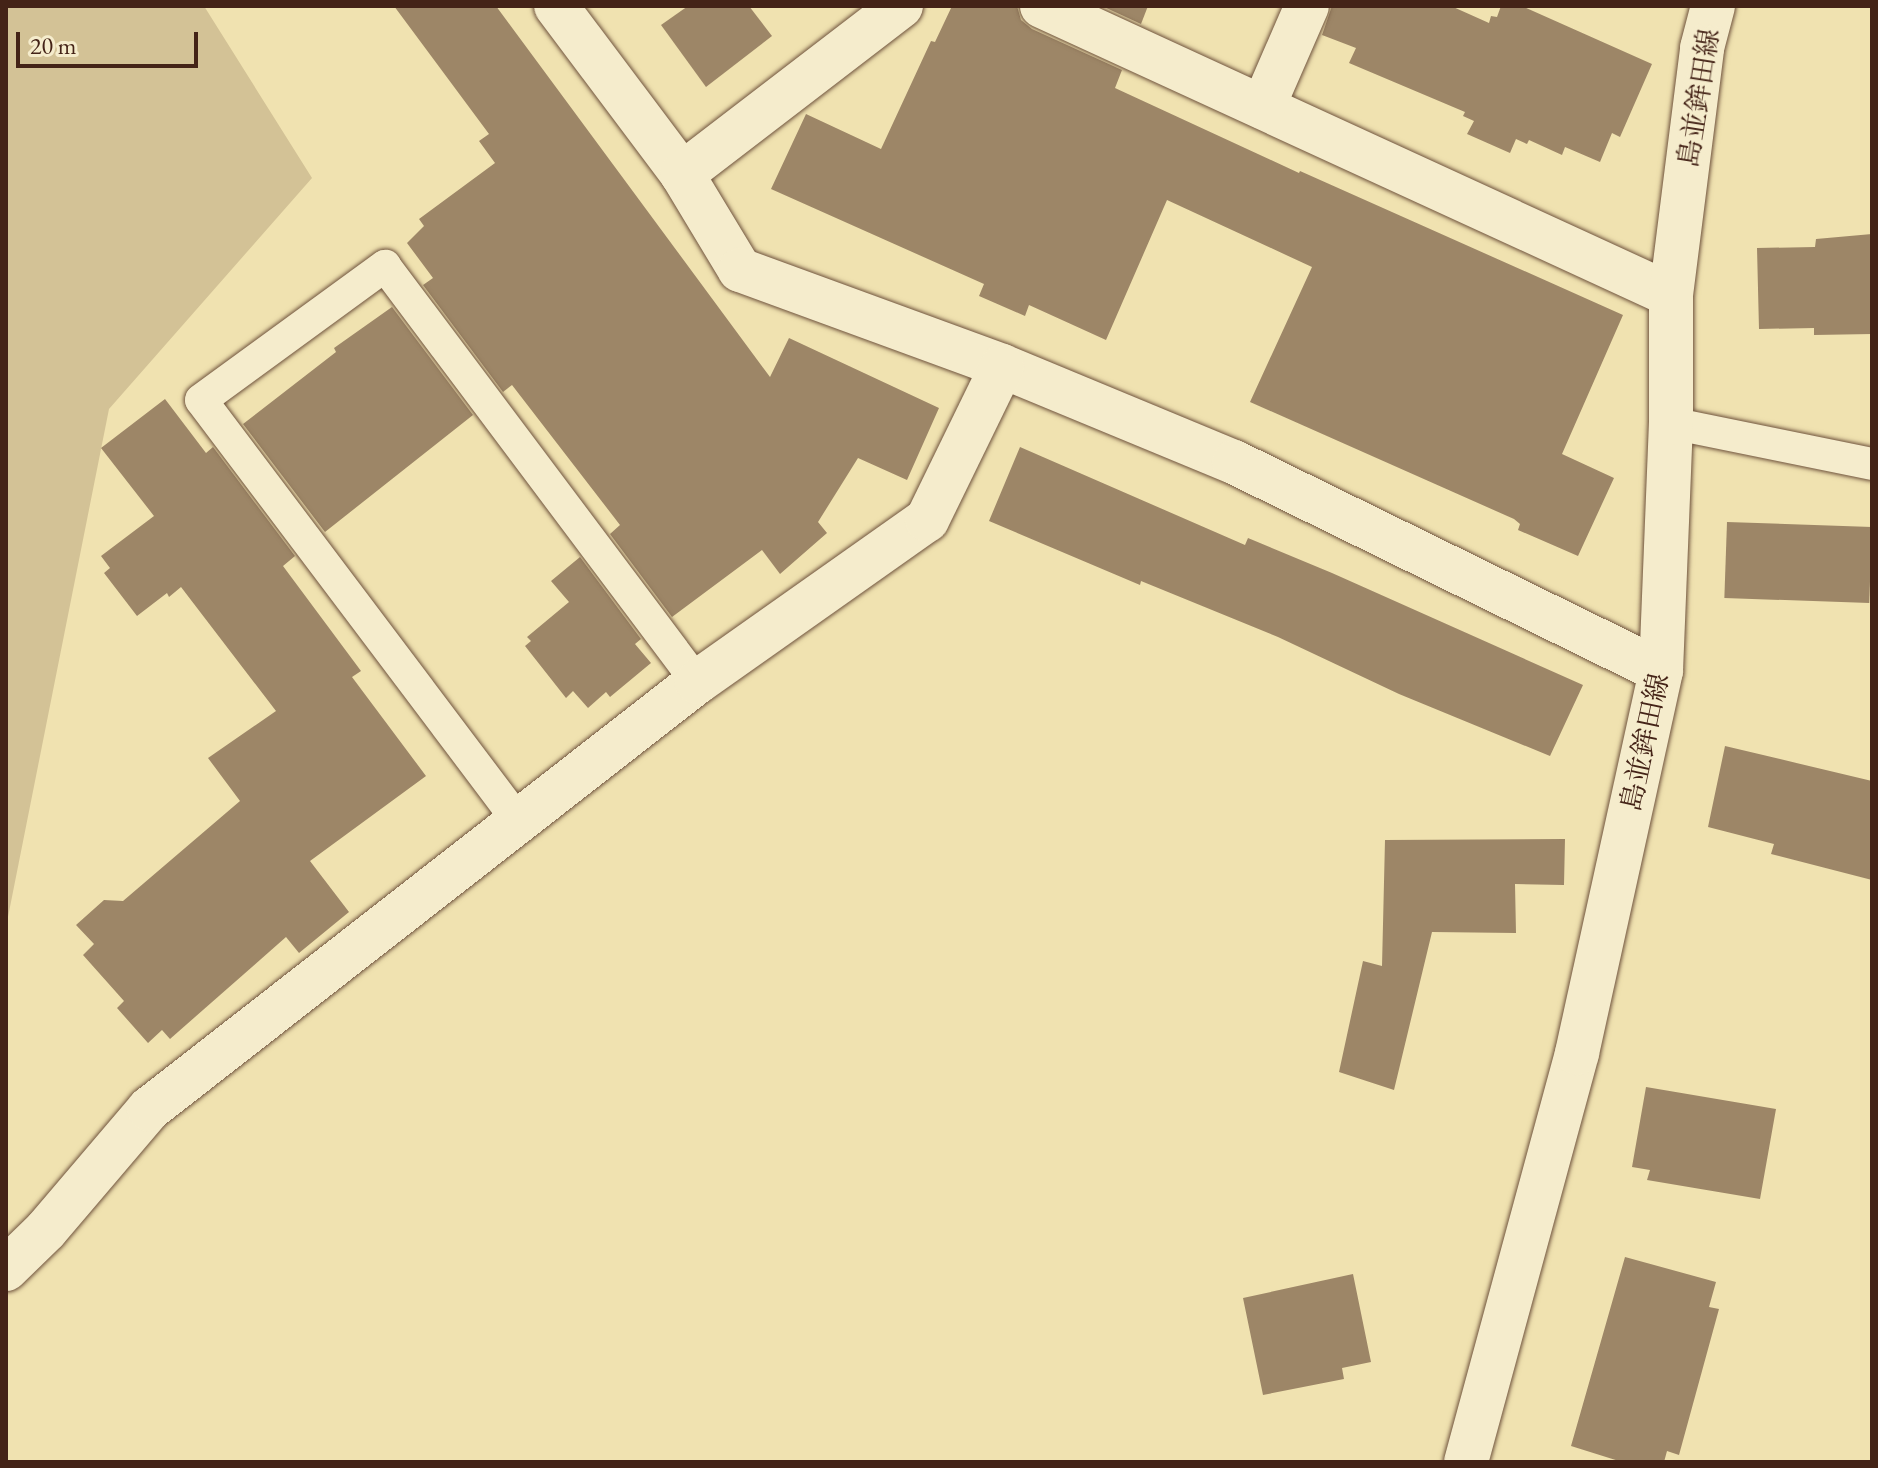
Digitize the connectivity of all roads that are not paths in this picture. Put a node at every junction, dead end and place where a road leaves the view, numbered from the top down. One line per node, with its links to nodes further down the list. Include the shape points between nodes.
1 (556, 6): 7 (street)
2 (901, 6): 7 (street)
3 (1042, 6): 6 (street)
4 (1307, 6): 6 (street)
5 (1713, 6): 8 (street, 島並鉾田線, via 1702,48)
6 (1263, 107): 8 (street)
7 (682, 174): 9 (street, via 740,270)
8 (1671, 295): 10 (street, 島並鉾田線)
9 (1002, 366): 12 (street, via 1234,462); 13 (street, via 927,520)
10 (1671, 423): 11 (lane); 12 (street, 島並鉾田線)
11 (1872, 464)
12 (1661, 671): 16 (street, 島並鉾田線, via 1577,1053)
13 (697, 682): 14 (street); 14 (lane, via 385,266 201,400)
14 (519, 822): 15 (street, via 149,1109)
15 (6, 1269)
16 (1466, 1462)

